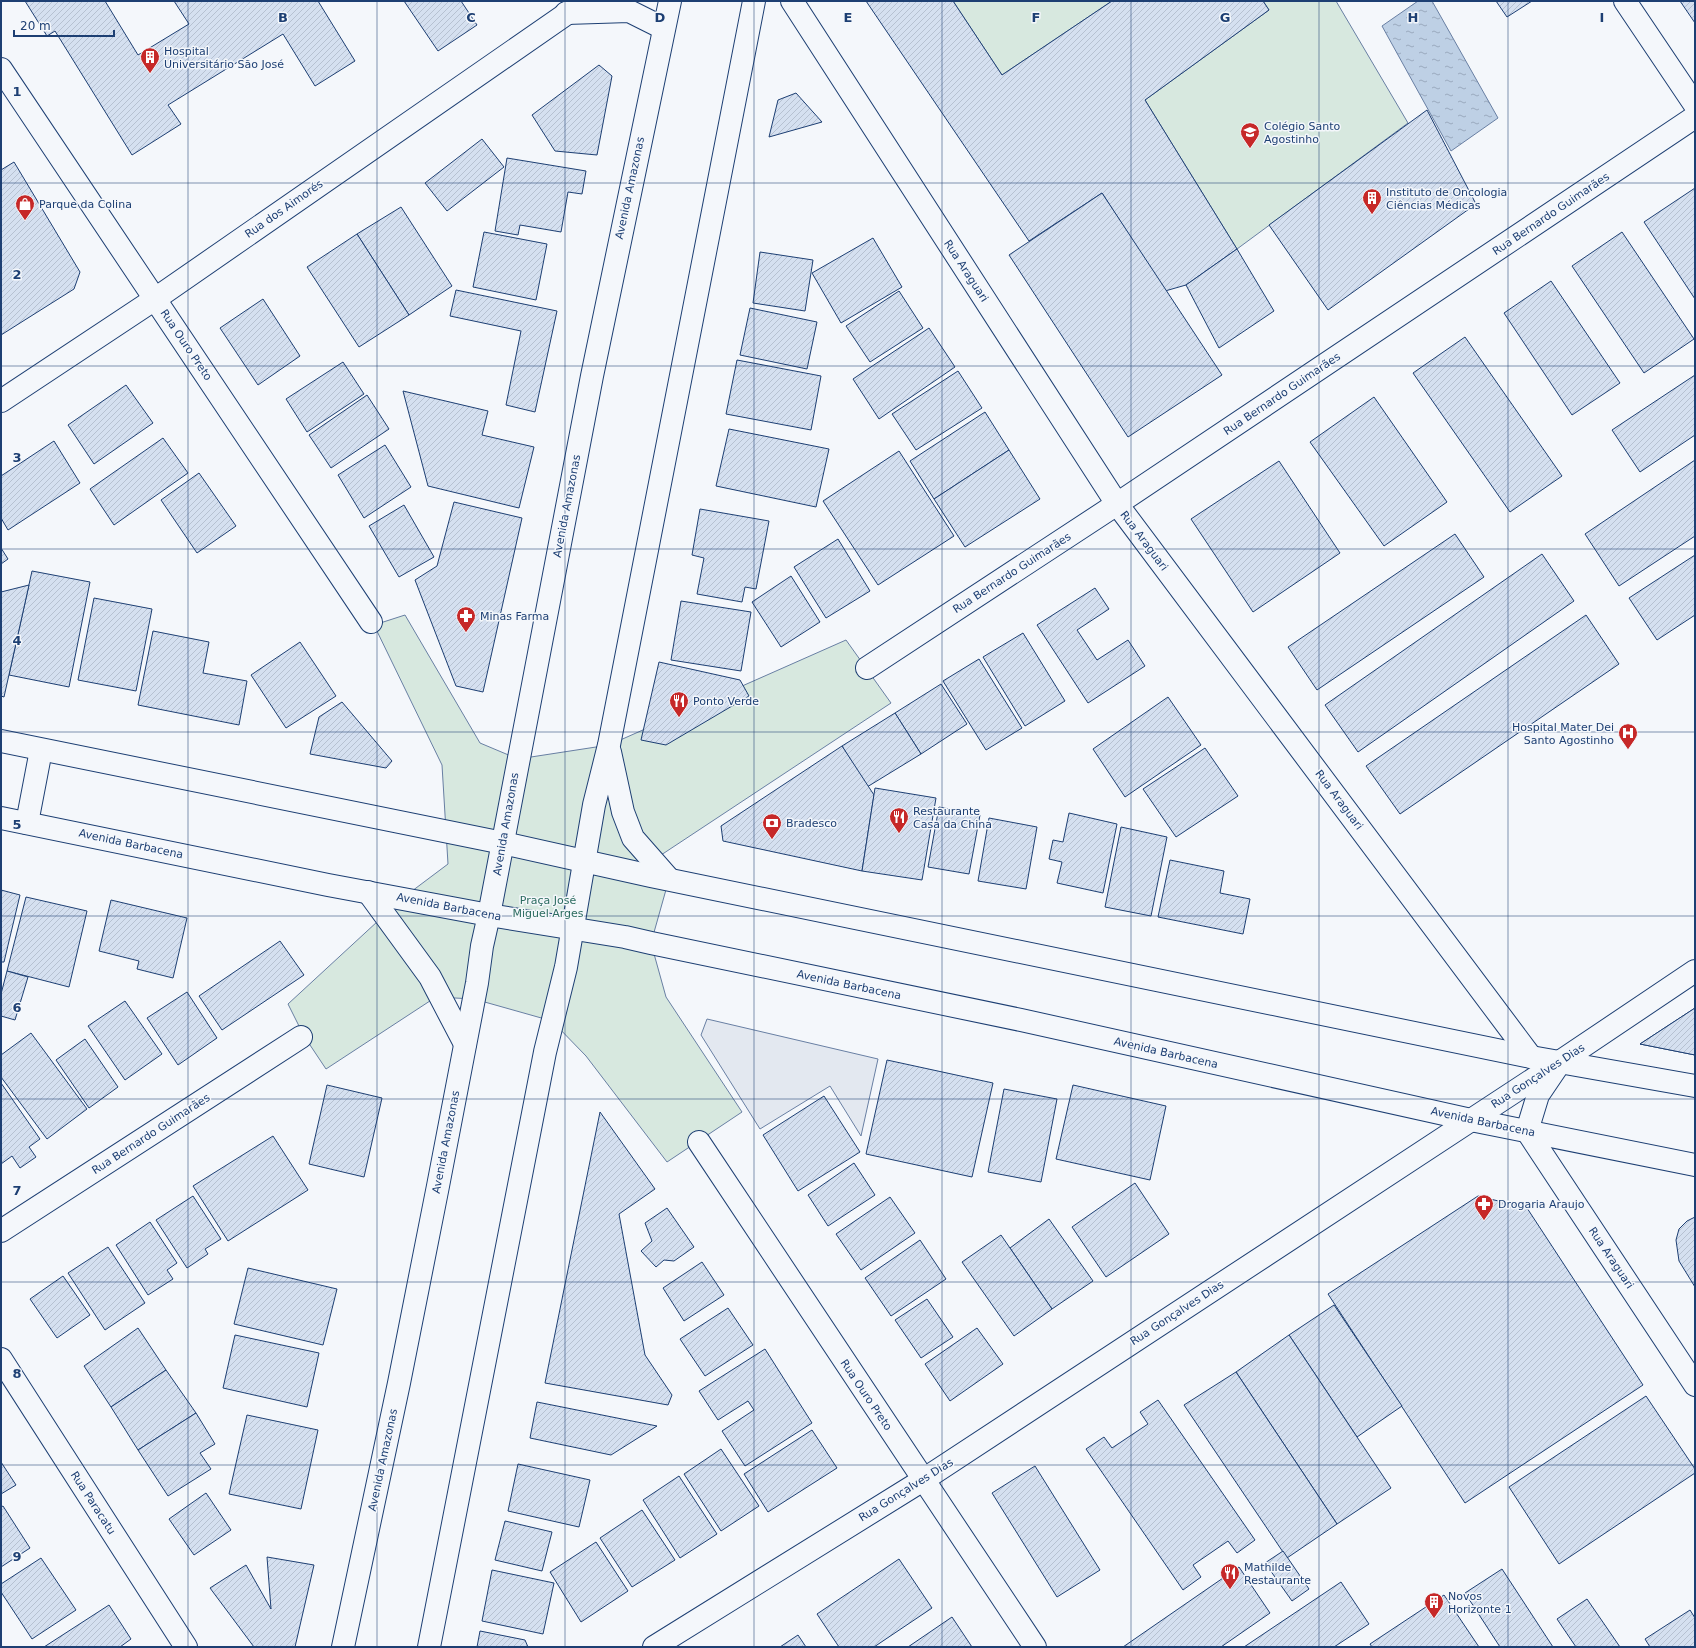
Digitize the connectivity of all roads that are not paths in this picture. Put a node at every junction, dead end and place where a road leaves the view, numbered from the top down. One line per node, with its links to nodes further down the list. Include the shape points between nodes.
1 (585, 1): 6 (main road, Rua dos Aimorés)
2 (670, 1): 7 (main road, Avenida Amazonas)
3 (754, 1): 17 (main road)
4 (792, 1): 13 (main road, Rua Araguari)
5 (1625, 1): 9 (main road)
6 (565, 13): 7 (main road, via 629,11); 11 (main road, Rua dos Aimorés)
7 (663, 28): 21 (main road, Avenida Amazonas, via 592,376)
8 (1, 69): 11 (main road, Rua Ouro Preto)
9 (1695, 105)
10 (1695, 117): 13 (main road, Rua Bernardo Guimarães)
11 (155, 299): 12 (main road, Rua dos Aimorés); 14 (main road, Rua Ouro Preto)
12 (1, 401)
13 (1117, 504): 15 (main road, Rua Bernardo Guimarães); 30 (main road, Rua Araguari)
14 (372, 622)
15 (867, 668)
16 (1, 742): 18 (main road)
17 (609, 745): 22 (main road, via 594,805); 23 (main road, via 623,812 633,838)
18 (41, 750): 20 (main road); 21 (main road)
19 (1, 818): 20 (main road, Avenida Barbacena)
20 (28, 823): 24 (main road, Avenida Barbacena)
21 (503, 843): 22 (main road); 25 (main road, Avenida Amazonas)
22 (584, 861): 23 (main road); 26 (main road)
23 (669, 879): 30 (main road)
24 (368, 892): 25 (main road, Avenida Barbacena); 29 (main road, via 430,977)
25 (489, 915): 26 (main road, Avenida Barbacena); 29 (main road, Avenida Amazonas)
26 (573, 929): 33 (main road, Avenida Barbacena, via 625,936 651,944 1021,1020); 43 (main road, via 544,1060)
27 (1695, 971): 31 (main road, Rua Gonçalves Dias)
28 (301, 1037): 37 (main road, Rua Bernardo Guimarães)
29 (465, 1044): 42 (main road, Avenida Amazonas, via 402,1368)
30 (1531, 1057): 31 (main road)
31 (1561, 1061): 32 (main road); 33 (main road, Rua Gonçalves Dias); 34 (main road, via 1538,1095)
32 (1695, 1086)
33 (1471, 1120): 34 (main road, Avenida Barbacena); 40 (main road, Rua Gonçalves Dias)
34 (1527, 1131): 36 (main road, Avenida Barbacena); 39 (main road, Rua Araguari)
35 (699, 1142): 40 (main road, Rua Ouro Preto)
36 (1695, 1165)
37 (1, 1231)
38 (1, 1359): 41 (main road, Rua Paracatu)
39 (1695, 1385)
40 (923, 1480): 44 (main road, Rua Gonçalves Dias); 45 (main road, Rua Ouro Preto)
41 (186, 1647)
42 (343, 1647)
43 (429, 1647)
44 (654, 1647)
45 (1035, 1647)

